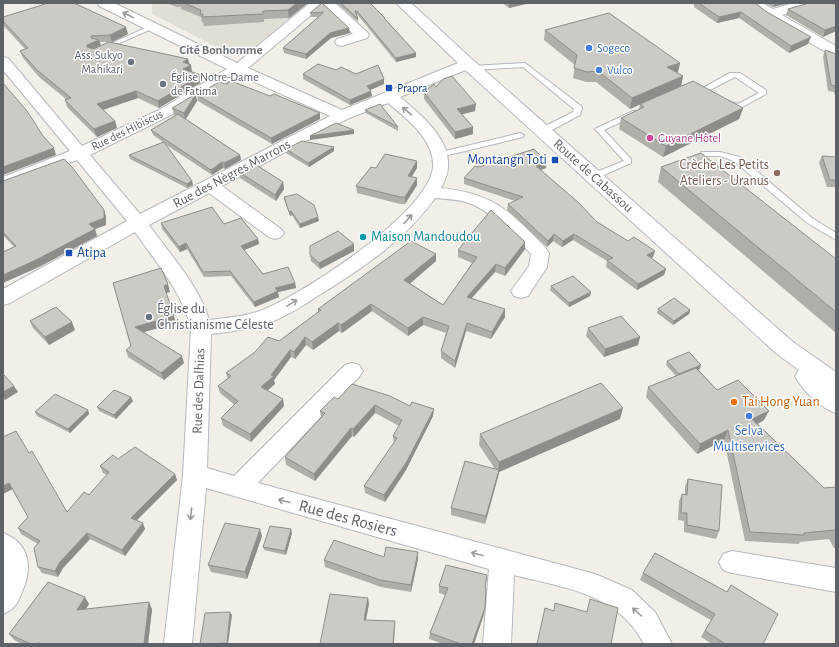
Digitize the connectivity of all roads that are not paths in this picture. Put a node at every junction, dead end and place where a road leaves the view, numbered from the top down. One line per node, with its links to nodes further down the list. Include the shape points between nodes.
1 (104, 3): 8 (street, one-way to 1)
2 (318, 3): 14 (street, Rue des Hibiscus)
3 (327, 3): 9 (street, via 362,35)
4 (403, 3): 13 (main road, Route de Cabassou)
5 (753, 3): 7 (street)
6 (808, 3): 7 (street)
7 (771, 14): 10 (street)
8 (152, 26): 11 (lane); 14 (street)
9 (342, 42)
10 (836, 52)
11 (94, 53)
12 (3, 61): 22 (street, Rue des Dalhias)
13 (471, 66): 16 (street, Rue des Nègres Marrons); 20 (main road, Route de Cabassou); 20 (lane, via 525,65 578,108 577,113)
14 (238, 69): 19 (street); 22 (street, Rue des Hibiscus, via 164,113)
15 (694, 86): 17 (lane, via 706,92 737,75 763,92 739,107)
16 (389, 96): 19 (street, Rue des Nègres Marrons); 24 (street, one-way to 16, via 421,124)
17 (722, 100)
18 (643, 108): 25 (lane, via 600,127 602,133 628,160 627,163)
19 (342, 116): 27 (street, Rue des Nègres Marrons)
20 (543, 131): 25 (main road, Route de Cabassou)
21 (520, 135): 24 (lane)
22 (80, 153): 26 (street, Rue des Hibiscus); 29 (street, Rue des Dalhias)
23 (704, 154): 31 (lane, via 720,154 737,159 808,220)
24 (440, 155): 28 (street, via 441,167)
25 (594, 176): 35 (main road, Route de Cabassou)
26 (3, 184)
27 (210, 185): 29 (street, Rue des Nègres Marrons); 30 (street)
28 (430, 192): 32 (street, via 469,198 492,208 540,253 538,267); 34 (street, one-way to 28, via 248,321 286,307 390,238)
29 (138, 223): 33 (street, Rue des Nègres Marrons); 34 (street, Rue des Dalhias, via 184,288 197,313)
30 (275, 233)
31 (836, 237)
32 (521, 291)
33 (3, 298)
34 (201, 328): 39 (street, Rue des Dalhias)
35 (785, 348): 37 (main road, Route de Cabassou); 38 (main road, Route de Cabassou, via 814,384)
36 (352, 371): 40 (street)
37 (836, 384)
38 (836, 404)
39 (195, 475): 40 (street, Rue des Rosiers); 46 (street, Rue des Dalhias, one-way to 46)
40 (238, 488): 42 (street, Rue des Rosiers, one-way to 40)
41 (3, 544): 45 (street, via 13,554 16,578)
42 (502, 561): 47 (street); 48 (street, Rue des Rosiers, one-way to 42, via 646,621 622,599 586,582)
43 (732, 562): 44 (street)
44 (836, 580)
45 (3, 602)
46 (178, 644)
47 (497, 644)
48 (658, 644)

